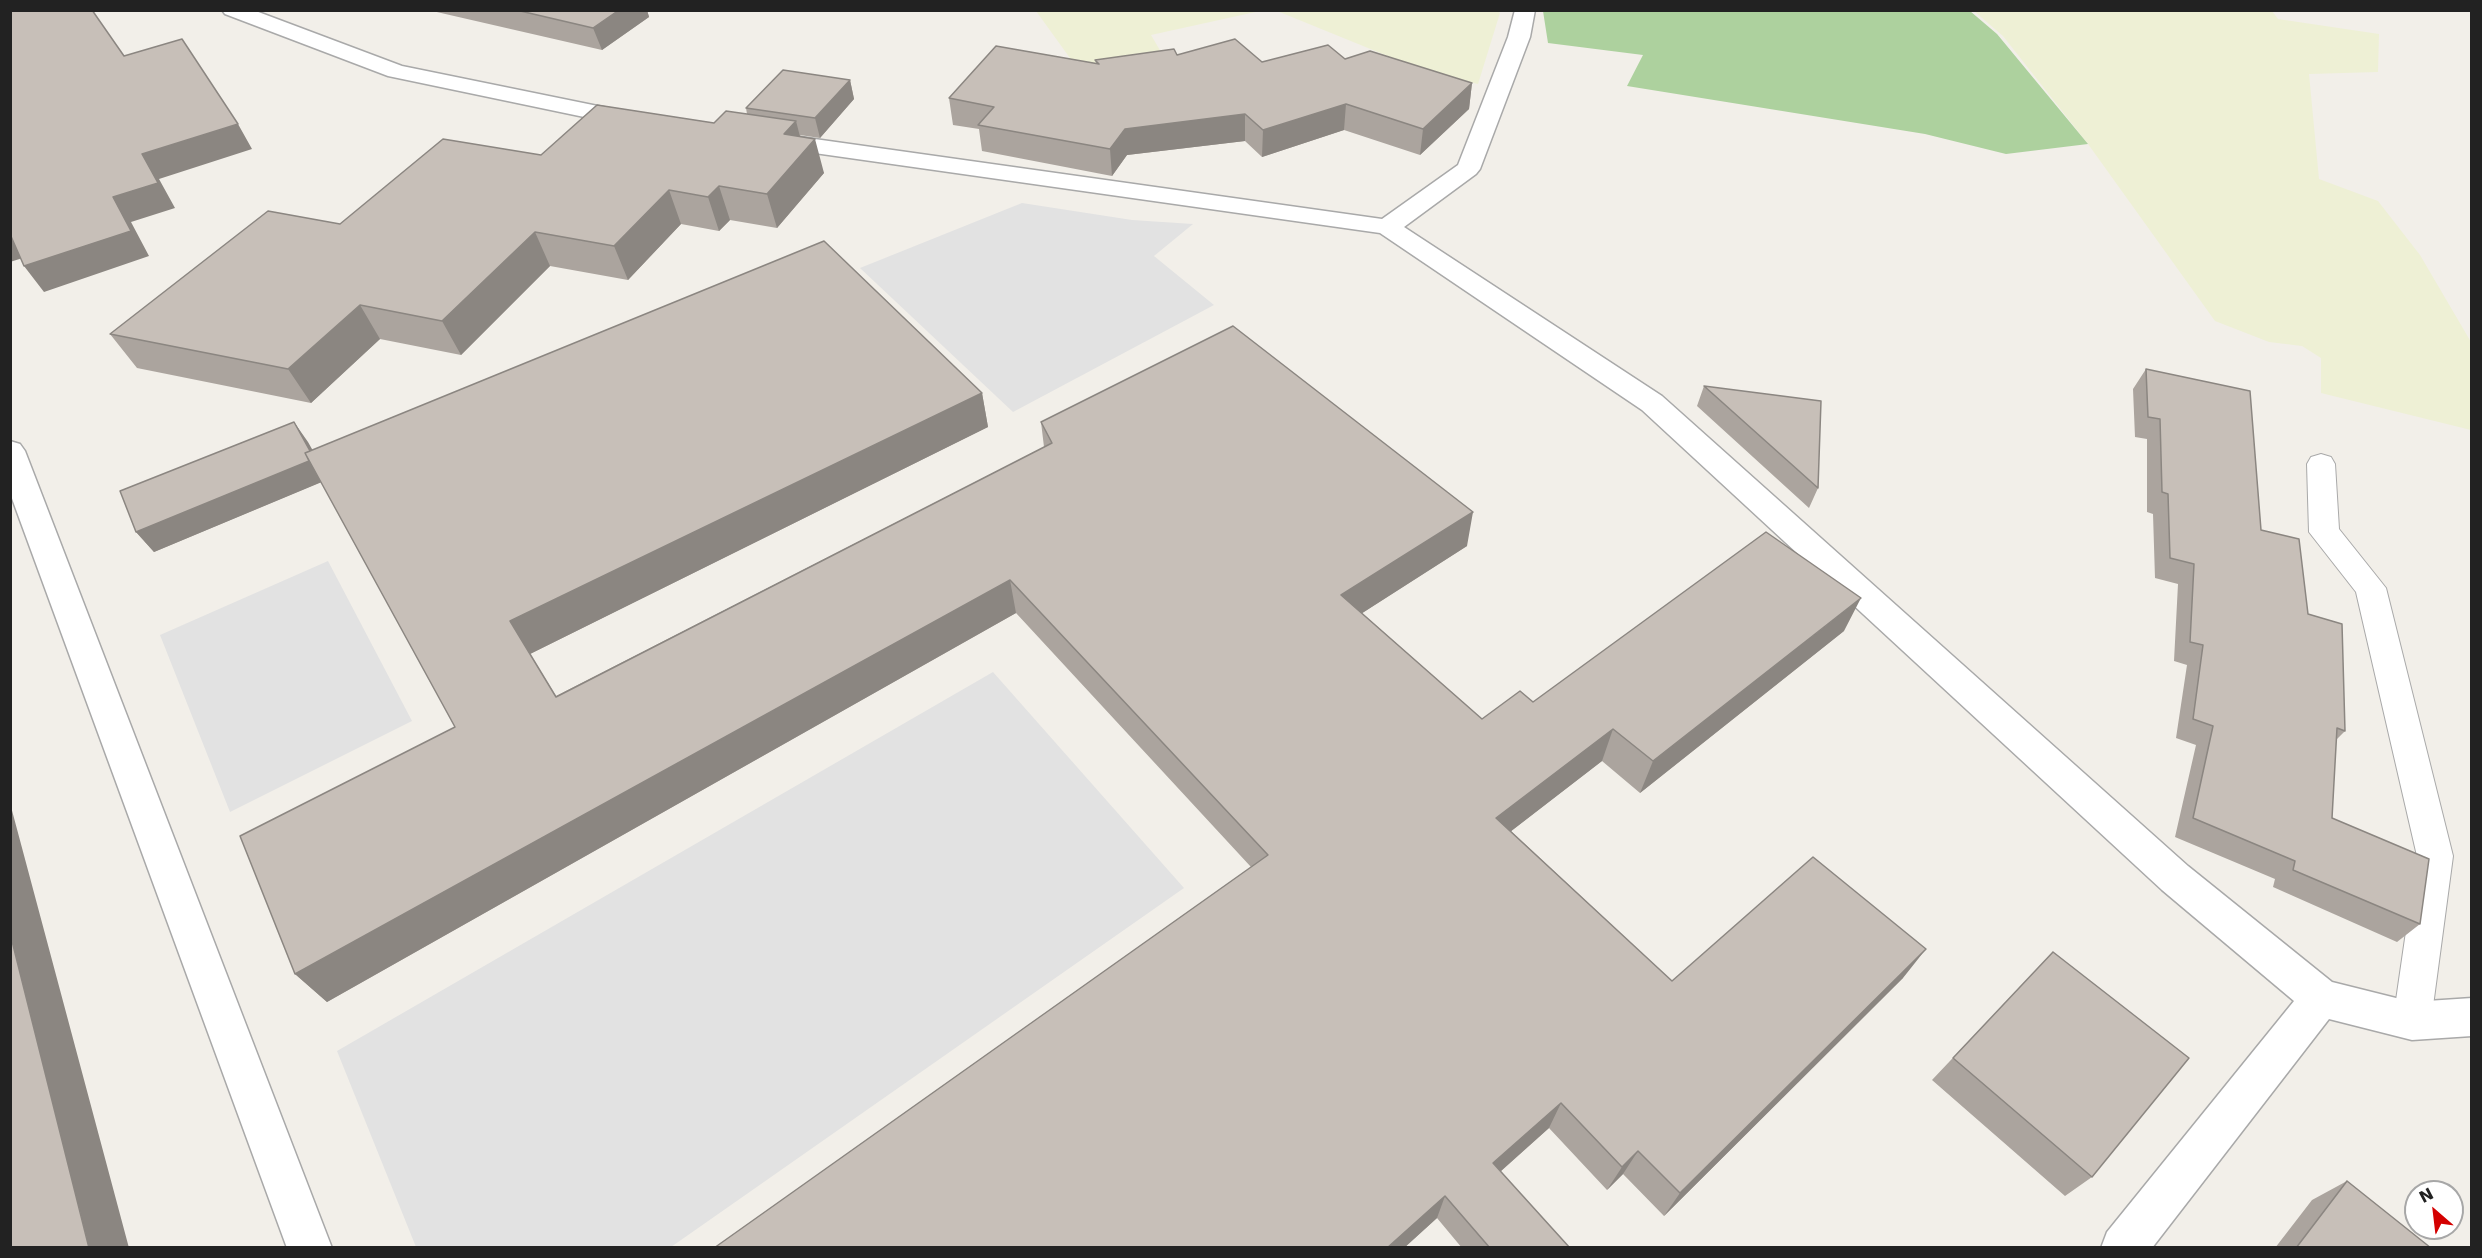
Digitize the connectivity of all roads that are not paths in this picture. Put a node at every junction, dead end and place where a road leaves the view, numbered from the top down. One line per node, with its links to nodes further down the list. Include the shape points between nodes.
1 (232, 10): 3 (street, via 396,70 608,117)
2 (1525, 10): 5 (street, via 1519,37 1468,169)
3 (655, 123)
4 (749, 137): 5 (street)
5 (1387, 227): 8 (street, via 1652,403 2175,878)
6 (10, 451): 11 (street)
7 (2321, 465): 10 (lane, via 2324,532 2372,588 2435,856)
8 (2321, 998): 10 (street); 12 (street)
9 (2472, 1017): 10 (street)
10 (2412, 1021)
11 (310, 1248)
12 (2123, 1248)

